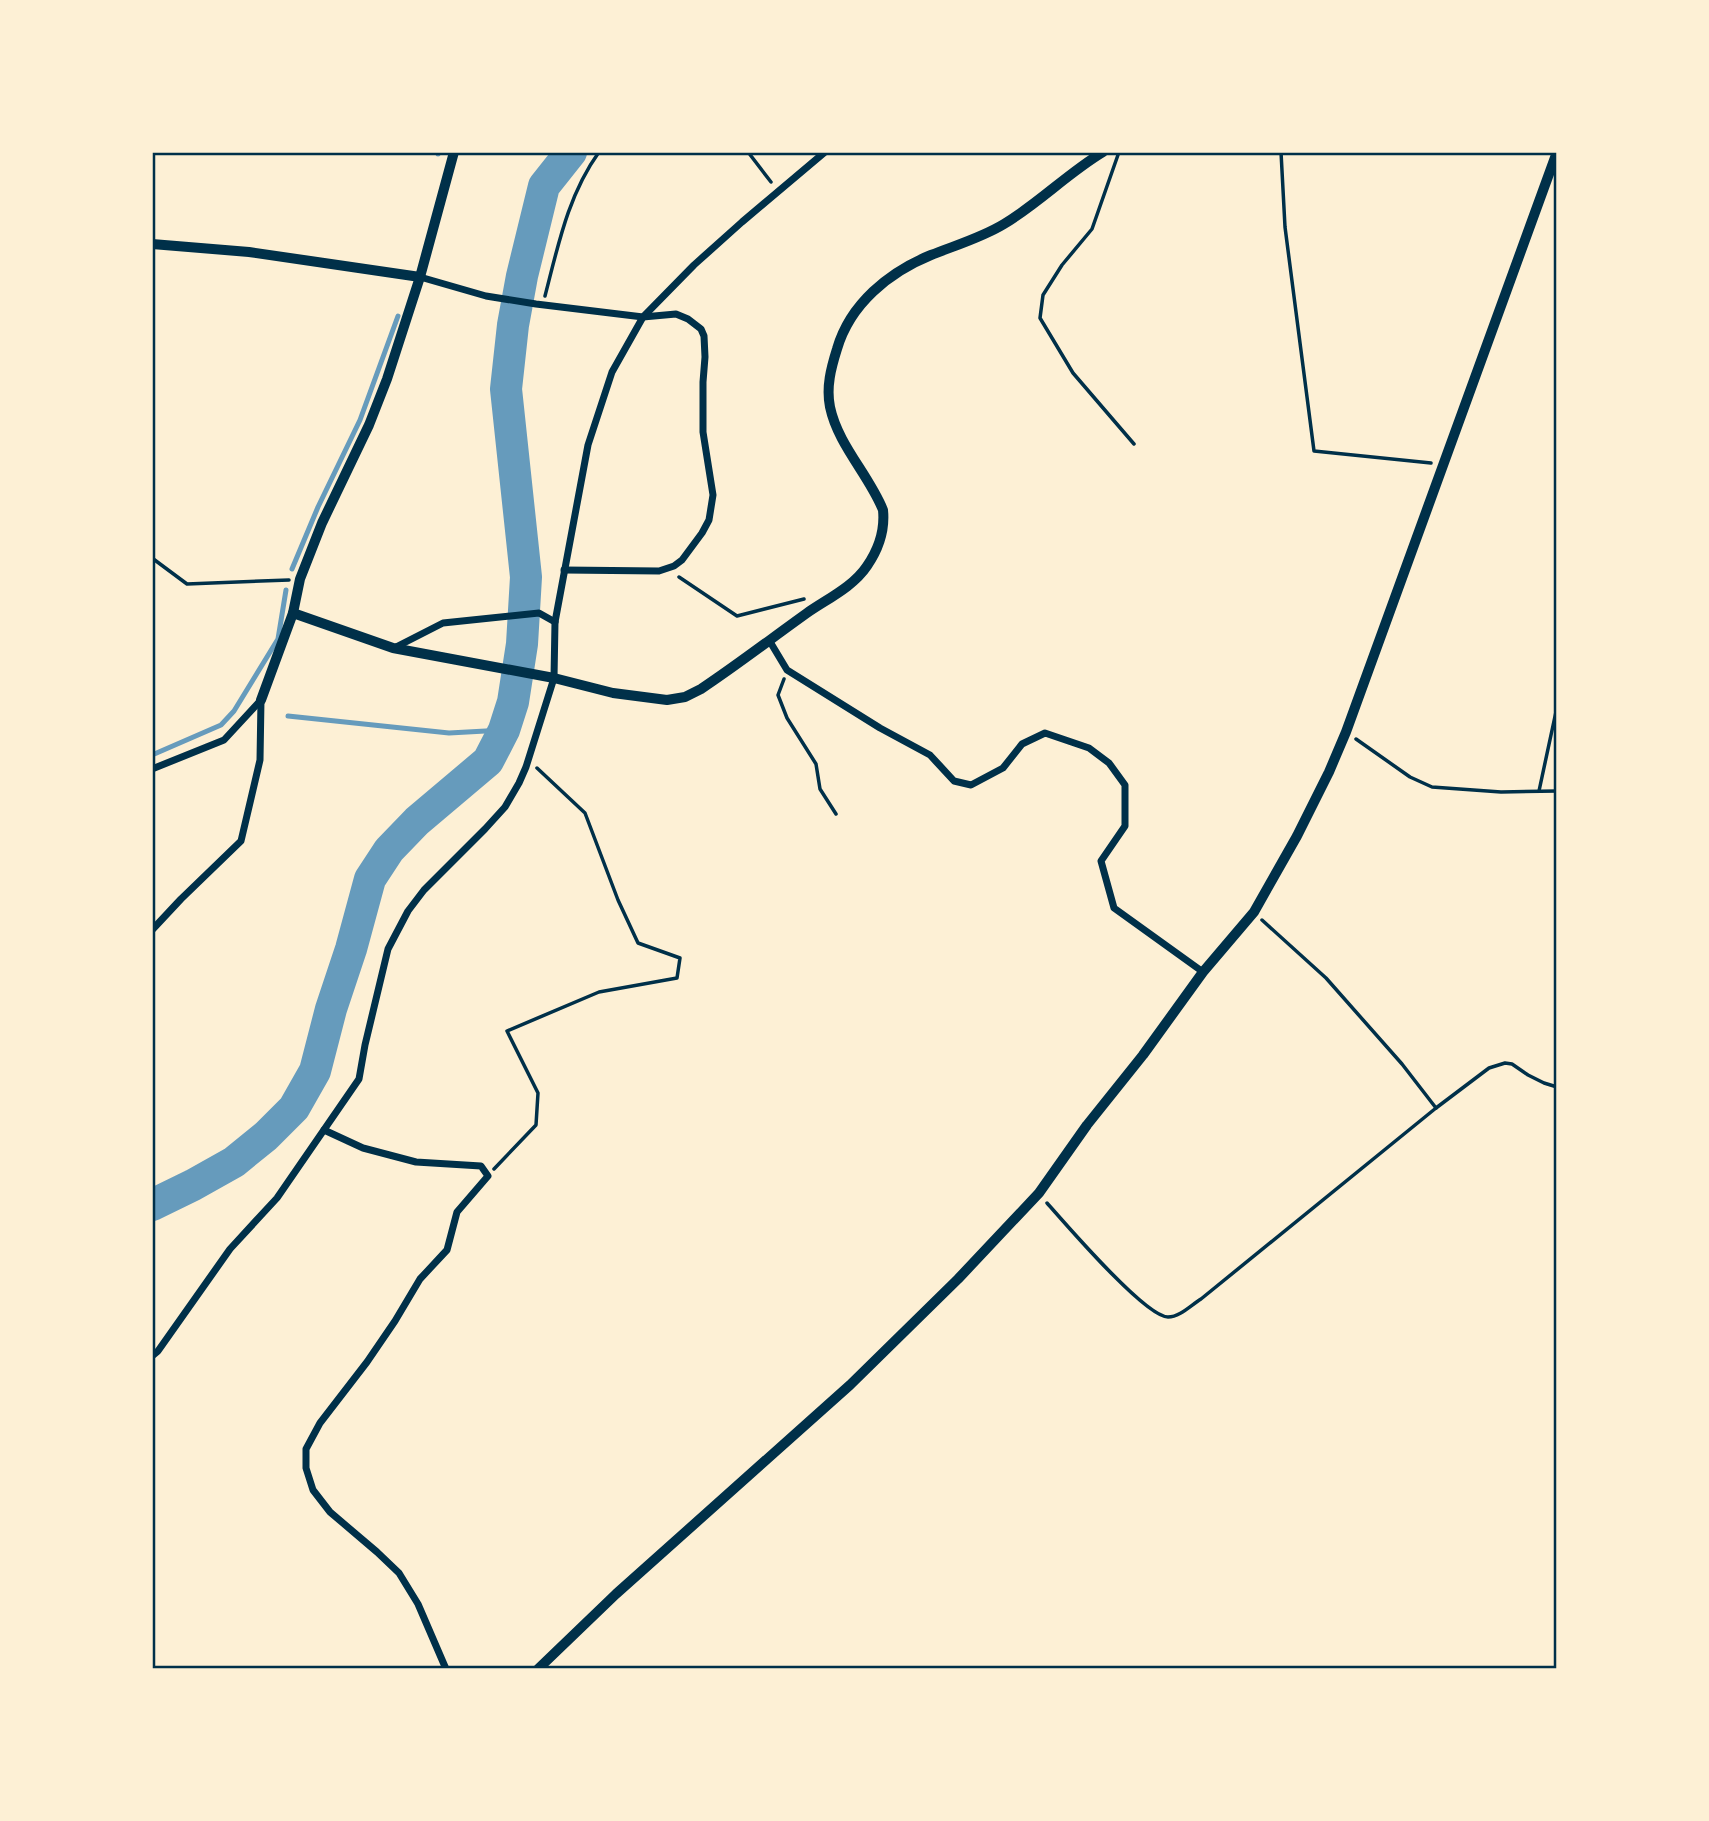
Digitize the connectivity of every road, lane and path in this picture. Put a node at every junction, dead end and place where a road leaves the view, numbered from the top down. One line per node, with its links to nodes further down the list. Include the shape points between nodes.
1 (454, 152): 11 (street)
2 (599, 152): 12 (path, via 564,221)
3 (748, 152): 9 (path)
4 (825, 152): 9 (street)
5 (1103, 152): 23 (street, via 1023,213 880,284 848,321 828,393 841,436 883,510 882,536 867,566 852,582)
6 (1119, 152): 14 (path, via 1092,229 1043,295 1040,318 1073,373)
7 (1281, 152): 15 (path, via 1285,227 1314,451)
8 (1556, 152): 15 (street)
9 (779, 191): 13 (street)
10 (152, 244): 11 (street, via 249,252)
11 (419, 277): 12 (street, via 486,296); 19 (street, via 369,425)
12 (540, 304): 13 (street)
13 (643, 317): 17 (street, via 676,314 688,319 701,329 705,344 703,432 712,507 691,548); 18 (street, via 612,372 596,417)
14 (1133, 444)
15 (1444, 465): 29 (street)
16 (152, 558): 19 (path, via 187,584)
17 (670, 568): 18 (street); 20 (path, via 737,616)
18 (564, 570): 22 (street)
19 (300, 579): 21 (street)
20 (815, 596)
21 (293, 613): 24 (street); 27 (street)
22 (555, 622): 24 (street, via 539,613 443,623); 26 (street)
23 (769, 640): 25 (street); 26 (street, via 685,697 667,700 614,693)
24 (393, 648): 26 (street)
25 (787, 670): 34 (path, via 779,695 787,718 816,764 820,789); 37 (street, via 930,755 954,781 971,785 1003,768 1022,744 1045,733 1089,748 1109,763 1125,785 1125,826 1101,861 1114,908)
26 (554, 678): 30 (street)
27 (261, 700): 31 (street, via 223,740); 36 (street, via 260,761 241,841)
28 (1557, 706): 32 (path)
29 (1346, 732): 32 (path, via 1432,787); 35 (street)
30 (528, 760): 40 (street, via 505,807 408,911 388,949 359,1079); 41 (path, via 586,813 638,943 680,958 677,978 600,992 507,1031 538,1093 536,1125)
31 (152, 769)
32 (1539, 791): 33 (path)
33 (1557, 791)
34 (836, 814)
35 (1254, 912): 37 (street); 39 (path, via 1326,978)
36 (152, 930)
37 (1203, 972): 42 (street)
38 (1557, 1087): 39 (path, via 1505,1063 1485,1071)
39 (1436, 1108): 42 (path, via 1210,1291 1171,1317 1157,1314 1143,1303)
40 (324, 1130): 41 (street, via 363,1148 416,1162 481,1166); 43 (street, via 277,1198 230,1249)
41 (488, 1176): 44 (street, via 457,1212 447,1250 420,1279 306,1450 313,1490 330,1512 399,1573)
42 (1039, 1193): 45 (street, via 850,1385)
43 (152, 1356)
44 (446, 1669)
45 (538, 1669)

